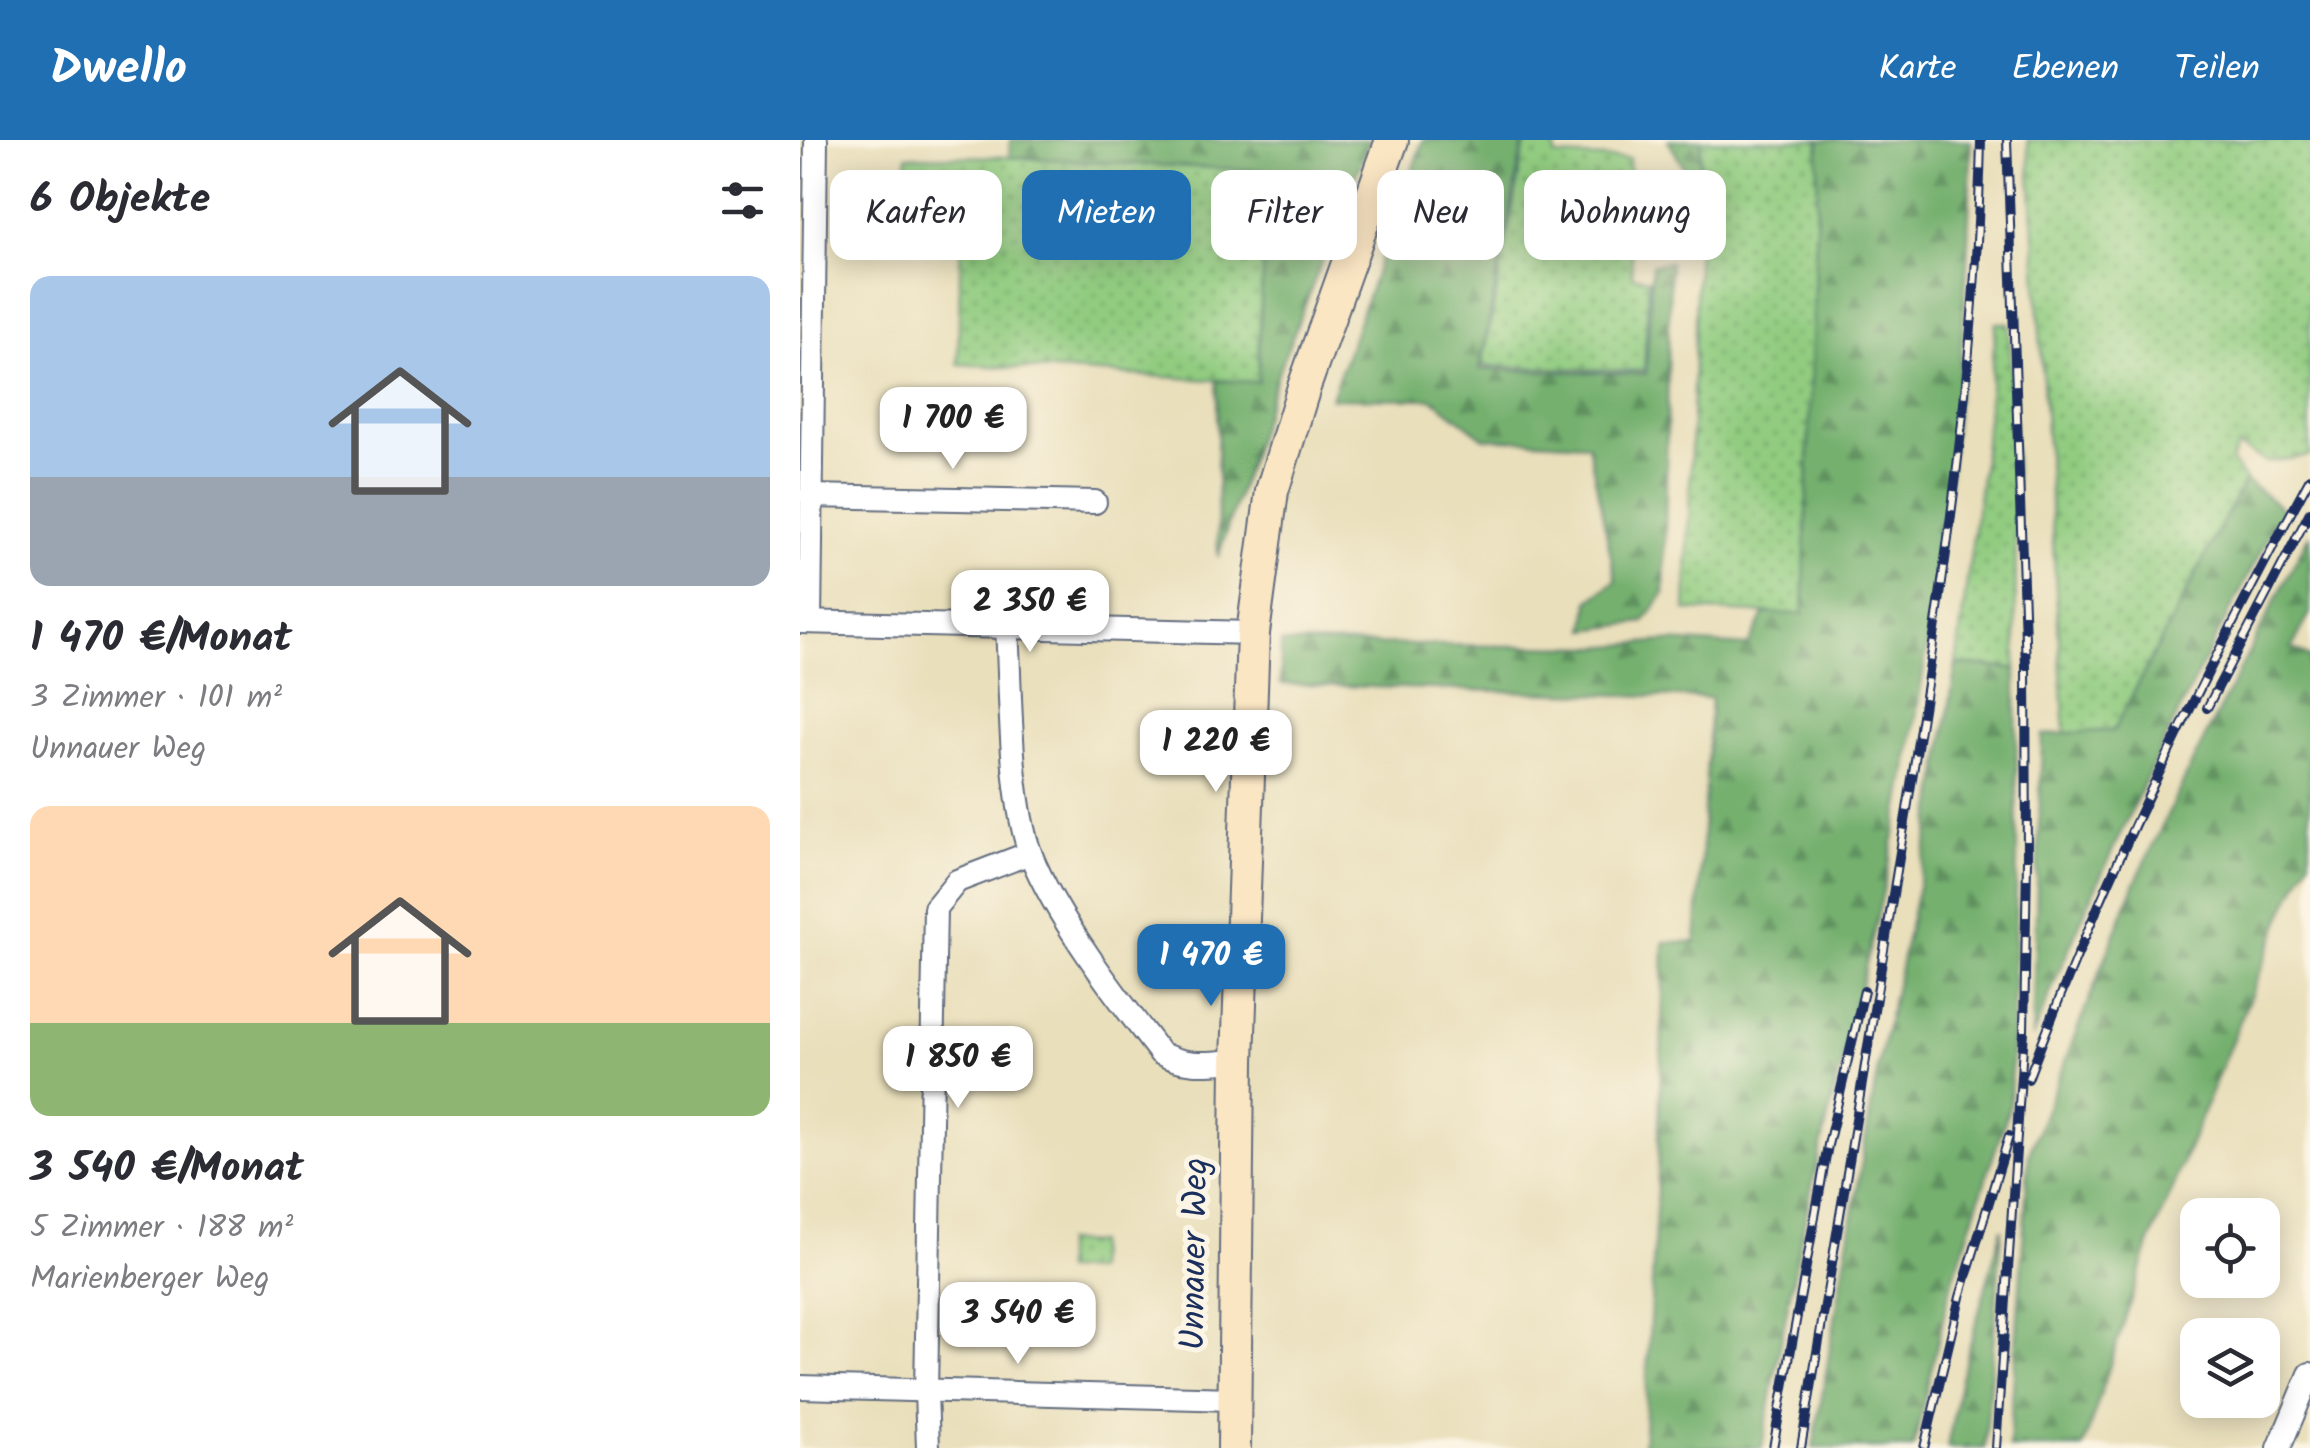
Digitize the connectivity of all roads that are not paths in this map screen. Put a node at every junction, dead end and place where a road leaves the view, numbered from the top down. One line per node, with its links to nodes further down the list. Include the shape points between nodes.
1 (816, 140): 3 (street)
2 (1392, 140): 7 (street, Unnauer Weg, via 1272,491)
3 (810, 496): 4 (street); 5 (street)
4 (1095, 502)
5 (805, 622): 6 (street)
6 (1007, 628): 7 (street); 8 (street, via 1017,782)
7 (1253, 632): 9 (street, Unnauer Weg)
8 (1030, 853): 9 (street, via 1067,921 1160,1053 1195,1065); 12 (street, via 957,881 936,908)
9 (1238, 1061): 13 (street, Unnauer Weg)
10 (2310, 1374): 16 (street)
11 (800, 1387): 12 (street)
12 (926, 1391): 13 (street); 14 (street)
13 (1234, 1399): 15 (street, Unnauer Weg)
14 (928, 1448)
15 (1234, 1448)
16 (2280, 1448)

